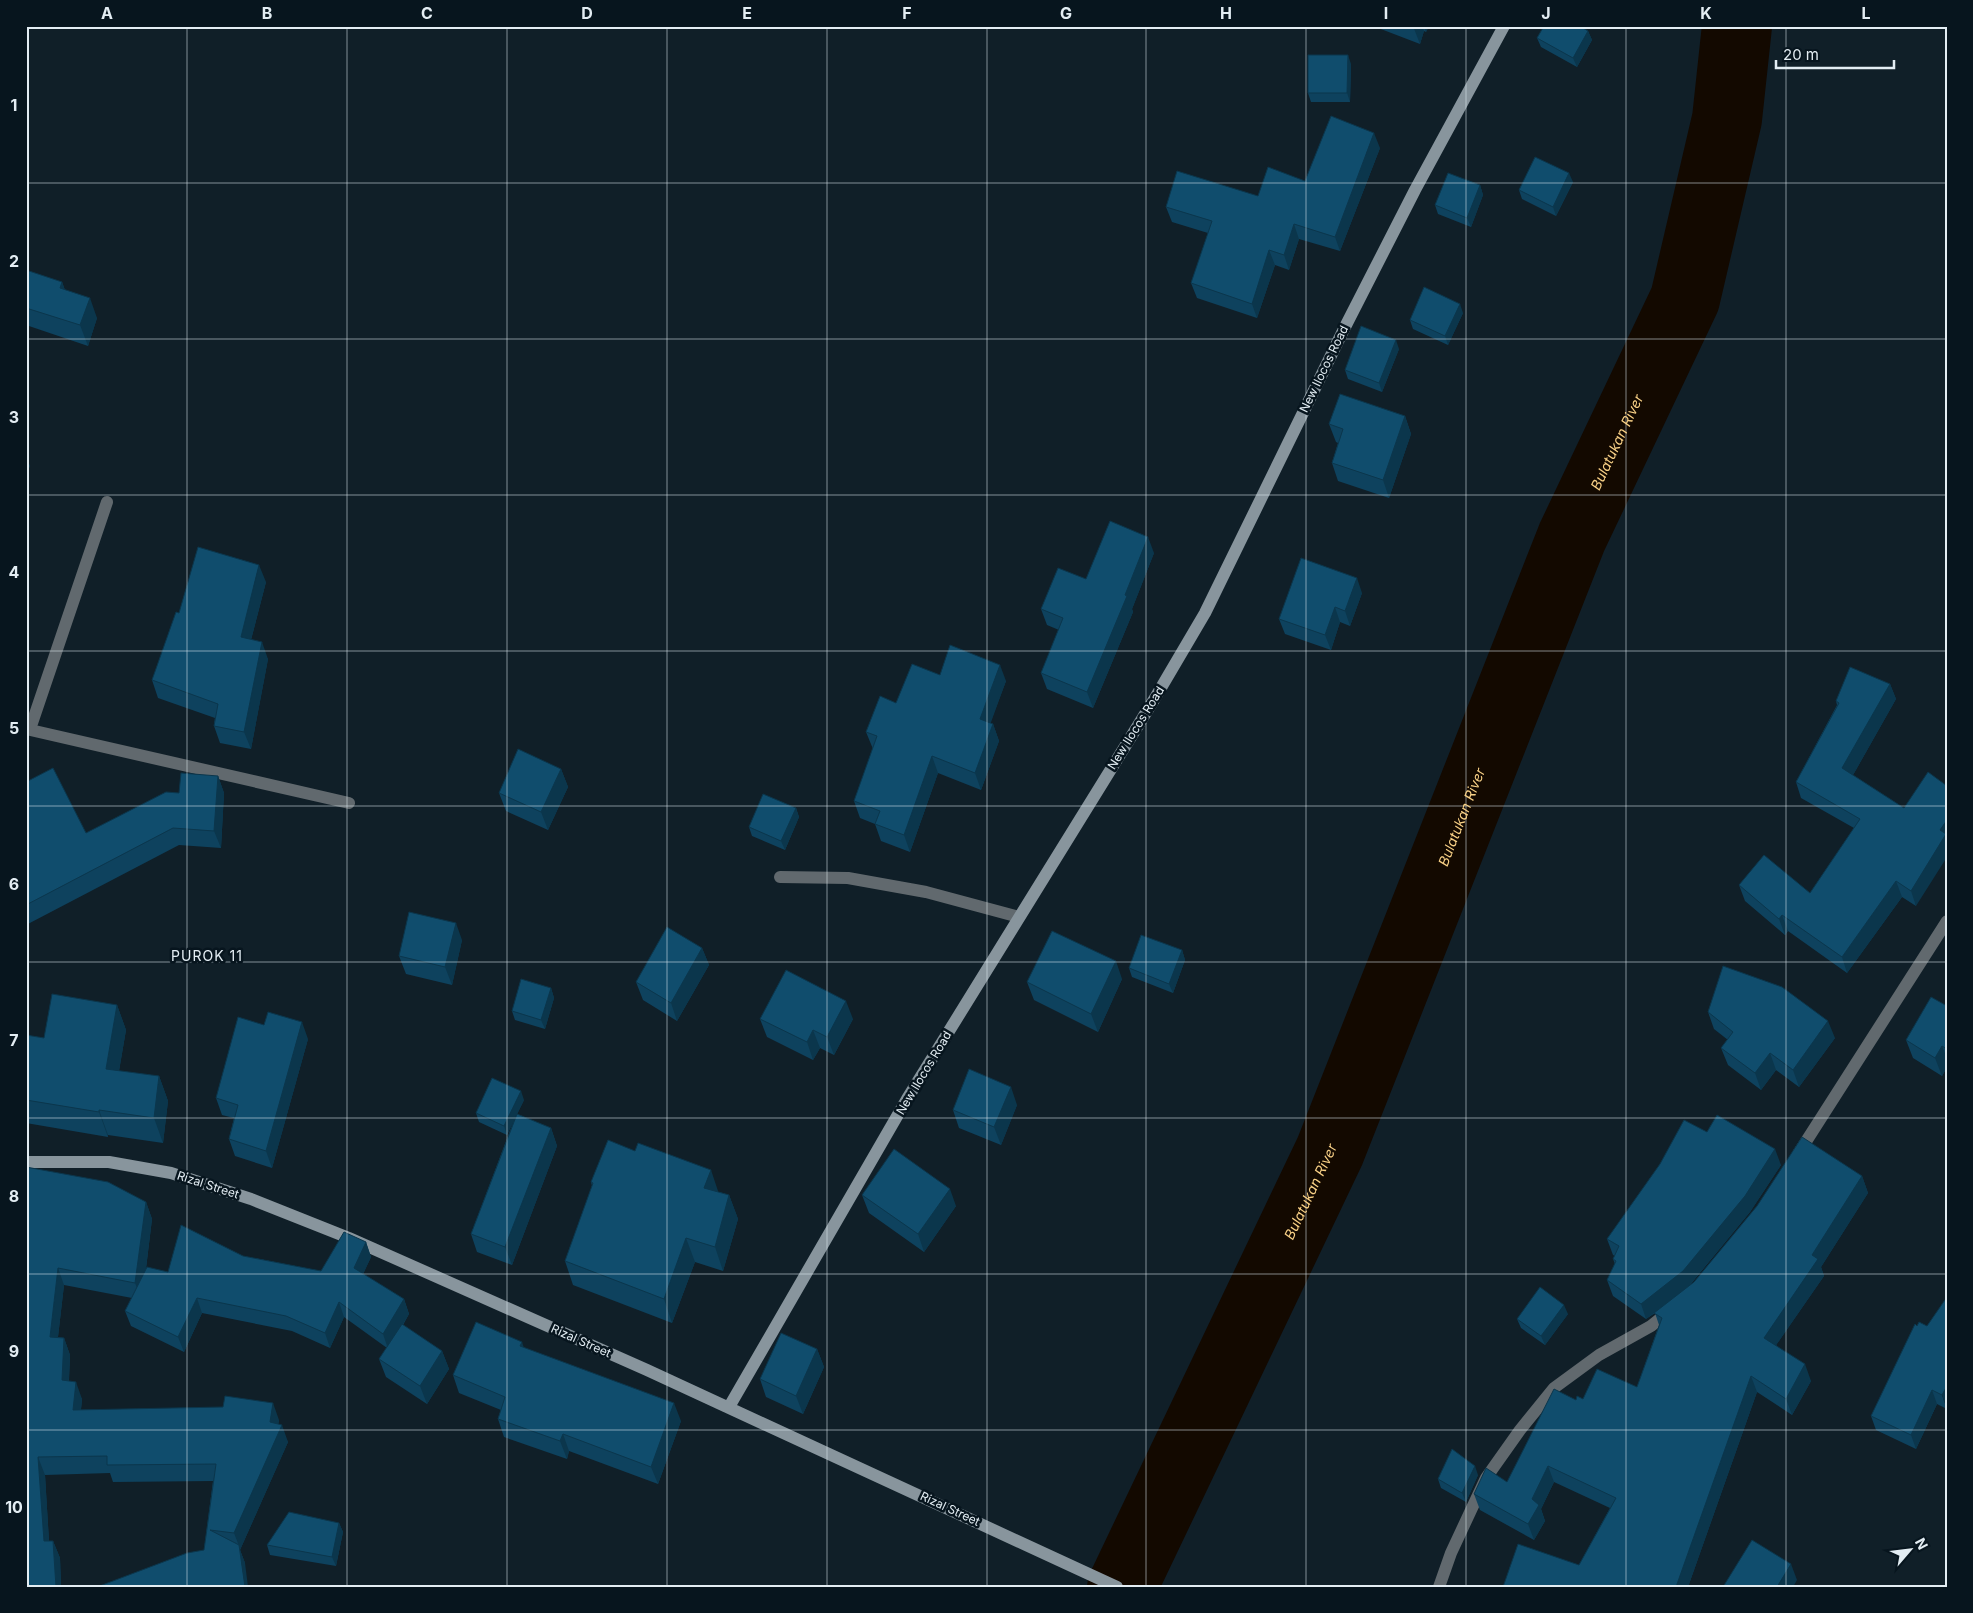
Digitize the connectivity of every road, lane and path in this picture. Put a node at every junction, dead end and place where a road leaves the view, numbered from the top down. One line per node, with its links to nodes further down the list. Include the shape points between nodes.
1 (1504, 26): 6 (street, New Ilocos Road, via 1410,198 1205,613)
2 (107, 502): 3 (street)
3 (28, 729): 4 (street)
4 (349, 804)
5 (780, 877): 6 (street, via 848,878 926,892)
6 (1019, 917): 11 (street, New Ilocos Road, via 908,1099)
7 (1947, 921): 9 (street)
8 (26, 1162): 11 (street, Rizal Street, via 109,1162 171,1173 251,1199 348,1238)
9 (1789, 1168)
10 (1680, 1304): 13 (street, via 1554,1388 1486,1478)
11 (729, 1407): 12 (street, Rizal Street)
12 (1117, 1587)
13 (1439, 1587)

